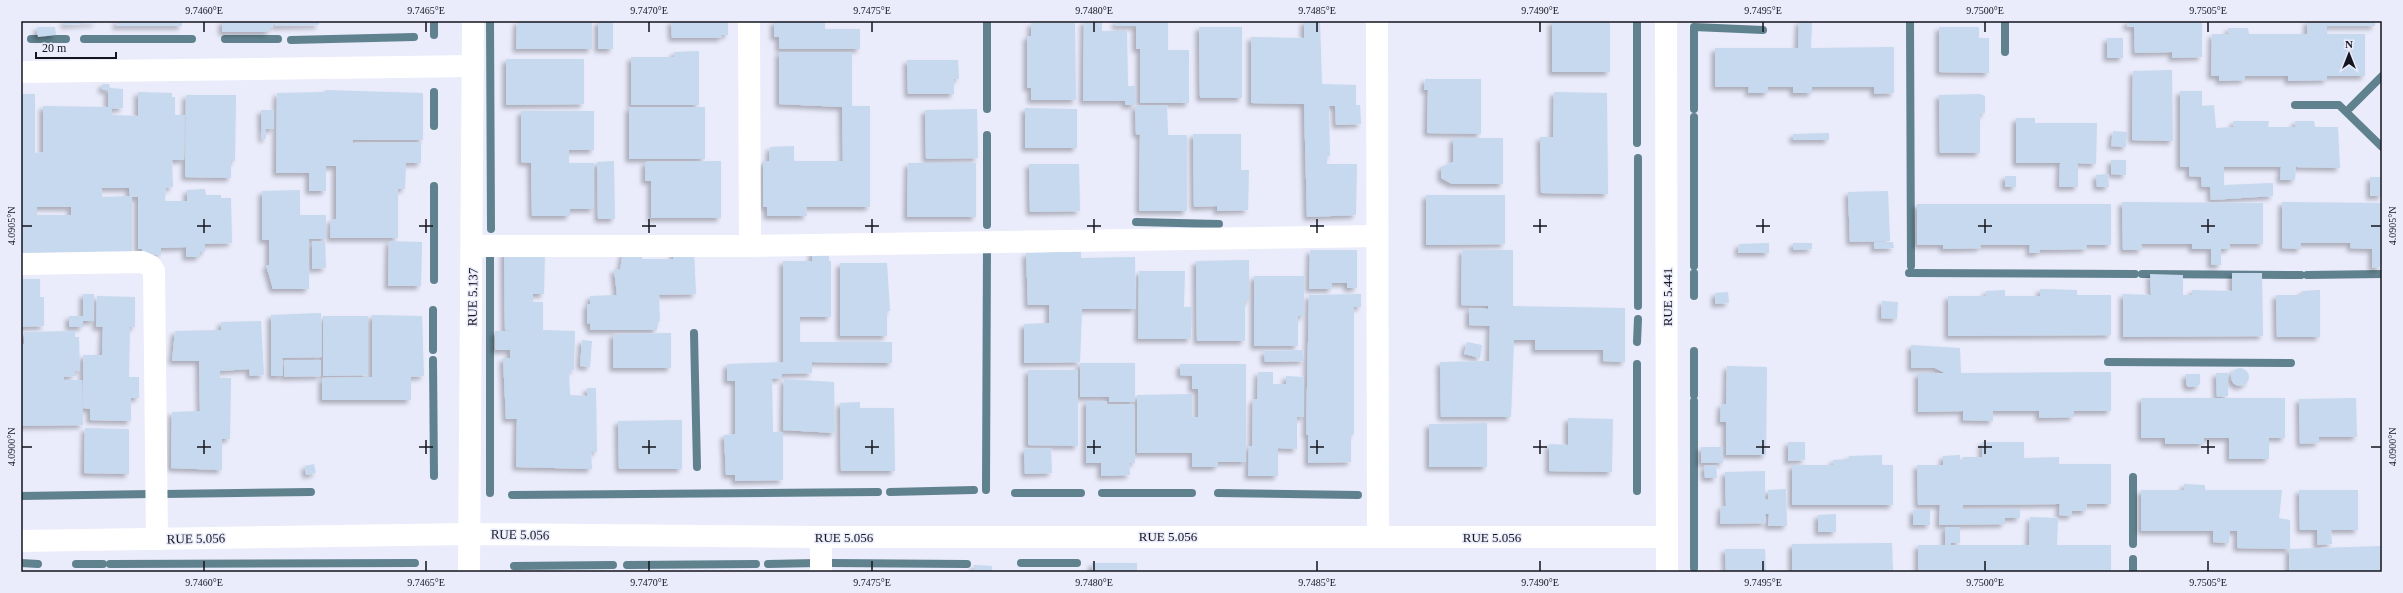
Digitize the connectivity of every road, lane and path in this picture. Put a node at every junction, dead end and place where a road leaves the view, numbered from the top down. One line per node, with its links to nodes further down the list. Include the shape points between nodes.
1 (473, 21): 5 (street, RUE 5.137)
2 (749, 21): 9 (street)
3 (1377, 21): 7 (street)
4 (1666, 21): 14 (street, RUE 5.441)
5 (473, 66): 6 (street); 8 (street, RUE 5.137)
6 (21, 72)
7 (1377, 236): 9 (street); 12 (street)
8 (473, 246): 9 (street); 11 (street, RUE 5.137)
9 (750, 246)
10 (21, 264): 15 (street, via 142,262 152,266)
11 (469, 534): 13 (street, RUE 5.056); 15 (street, RUE 5.056); 17 (street, RUE 5.137)
12 (1378, 536): 13 (street, RUE 5.056); 14 (street, RUE 5.056)
13 (820, 537): 18 (street)
14 (1667, 537): 19 (street, RUE 5.441)
15 (157, 539): 16 (street, RUE 5.056)
16 (21, 541)
17 (469, 572)
18 (821, 572)
19 (1666, 572)

